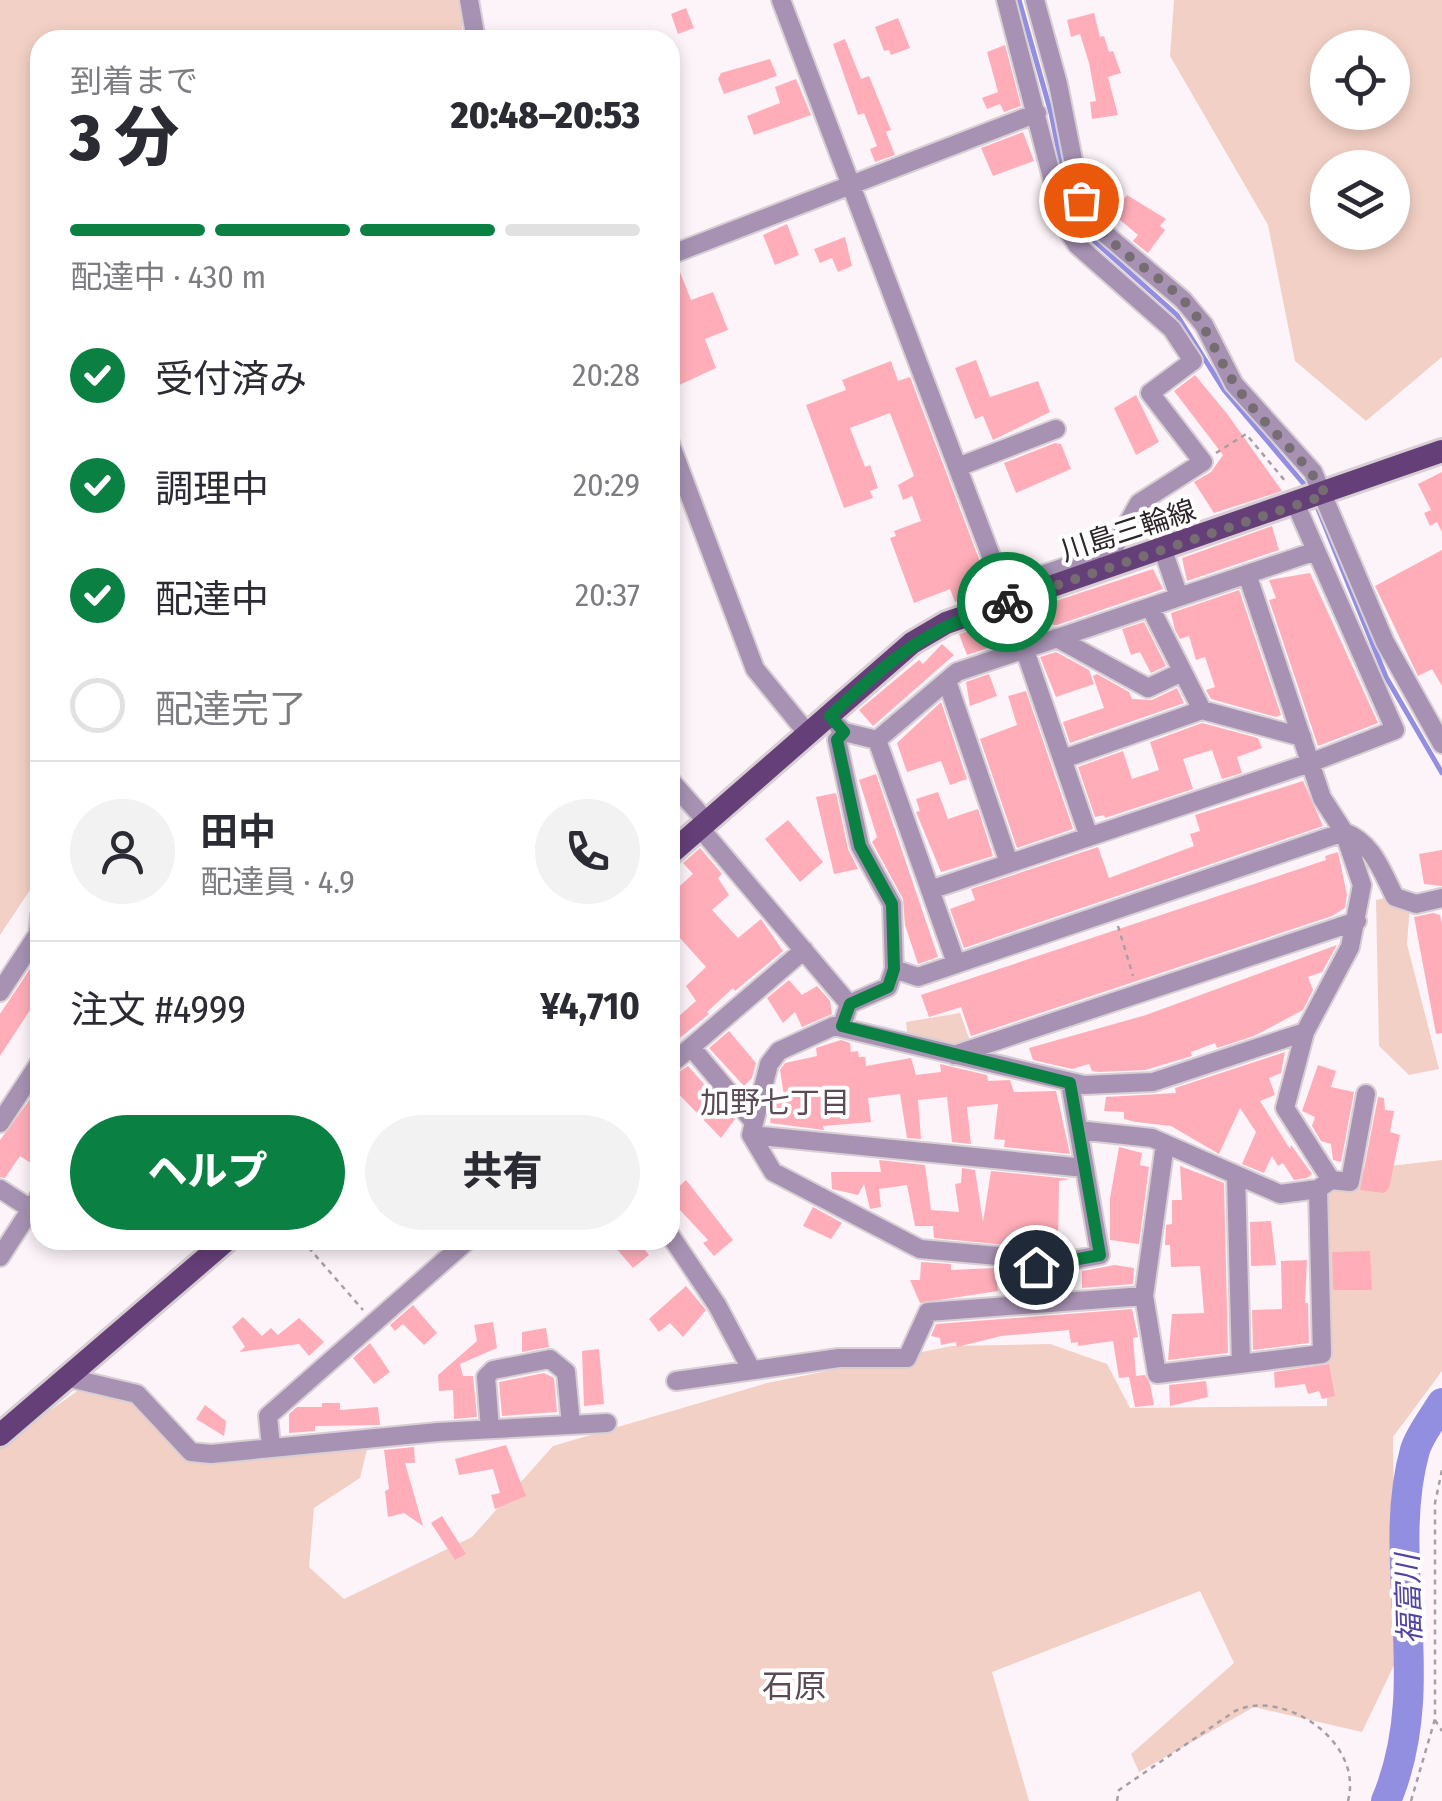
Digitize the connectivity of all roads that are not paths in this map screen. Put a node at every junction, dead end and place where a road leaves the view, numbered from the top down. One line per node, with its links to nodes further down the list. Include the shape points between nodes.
1 (469, 0): 5 (street)
2 (781, 0): 7 (street)
3 (1006, 0): 6 (street)
4 (1035, 0): 13 (street, via 1090,221 1204,325 1234,384 1313,472)
5 (474, 30)
6 (1036, 113): 7 (street); 17 (street, via 1055,201 1077,245 1148,305 1193,361 1150,394 1203,462 1139,503 1106,553)
7 (851, 184): 8 (street); 11 (street)
8 (680, 251)
9 (1056, 429): 11 (street)
10 (1442, 451): 13 (main road, 川島三輪線)
11 (958, 467): 17 (street)
12 (680, 468): 26 (street, via 756,669)
13 (1311, 500): 14 (main road, 川島三輪線); 15 (street); 29 (street)
14 (1163, 550): 17 (main road, 川島三輪線); 18 (street)
15 (1316, 551): 16 (street); 31 (street, via 1395,730)
16 (1247, 574): 18 (street); 27 (street)
17 (1006, 595): 21 (street); 25 (main road, 川島三輪線, via 912,643)
18 (1179, 598): 19 (street)
19 (1150, 607): 20 (street); 22 (street)
20 (1057, 638): 21 (street); 22 (street, via 1148,688)
21 (1024, 650): 23 (street); 30 (street)
22 (1182, 672): 24 (street)
23 (947, 681): 28 (street); 37 (street)
24 (1202, 710): 27 (street); 30 (street)
25 (837, 724): 26 (main road, 川島三輪線); 28 (street); 44 (street, via 860,846 892,904)
26 (808, 734): 33 (main road, 川島三輪線)
27 (1302, 737): 31 (street)
28 (877, 740): 38 (street)
29 (1442, 743)
30 (1063, 759): 35 (street)
31 (1310, 764): 34 (street); 35 (street)
32 (680, 794): 33 (street)
33 (703, 825): 36 (main road, 川島三輪線); 42 (street)
34 (1344, 832): 39 (street, via 1360,838 1404,900); 40 (street, via 1362,885); 43 (street)
35 (1088, 837): 37 (street)
36 (680, 845)
37 (1009, 864): 38 (street)
38 (930, 890): 43 (street)
39 (1442, 898)
40 (1357, 921): 48 (street); 51 (street)
41 (30, 943): 45 (street)
42 (804, 950): 46 (street); 49 (street)
43 (956, 963): 44 (street, via 918,977)
44 (894, 969): 46 (street, via 888,987)
45 (0, 992)
46 (850, 1004): 47 (street)
47 (842, 1026): 51 (street); 56 (street, via 779,1051 762,1082)
48 (1305, 1032): 53 (street, via 1153,1082); 61 (street, via 1285,1108)
49 (691, 1047): 50 (street); 56 (street)
50 (680, 1056)
51 (954, 1056): 53 (street)
52 (30, 1077): 55 (street)
53 (1070, 1083): 57 (street)
54 (1366, 1094): 61 (street, via 1350,1182)
55 (0, 1123)
56 (752, 1128): 59 (street); 59 (street, via 773,1172 920,1248 1036,1267 1100,1255)
57 (1078, 1130): 58 (street); 59 (street)
58 (1165, 1144): 60 (street); 69 (street)
59 (1085, 1168)
60 (1236, 1175): 61 (street, via 1280,1194); 70 (street)
61 (1325, 1184): 70 (street, via 1322,1354)
62 (0, 1189): 63 (street)
63 (30, 1200)
64 (30, 1210): 68 (street)
65 (214, 1250): 72 (main road)
66 (457, 1250): 78 (street, via 268,1416)
67 (680, 1250): 71 (street)
68 (0, 1257)
69 (1144, 1296): 70 (street, via 1157,1374); 71 (street, via 928,1312 906,1358)
70 (1241, 1364)
71 (751, 1369): 73 (street)
72 (65, 1378): 77 (main road); 78 (street, via 138,1394 191,1452)
73 (676, 1382)
74 (607, 1423): 75 (street)
75 (570, 1425): 76 (street); 76 (street, via 566,1372 550,1359 486,1377)
76 (490, 1429): 78 (street)
77 (0, 1435)
78 (270, 1446)

